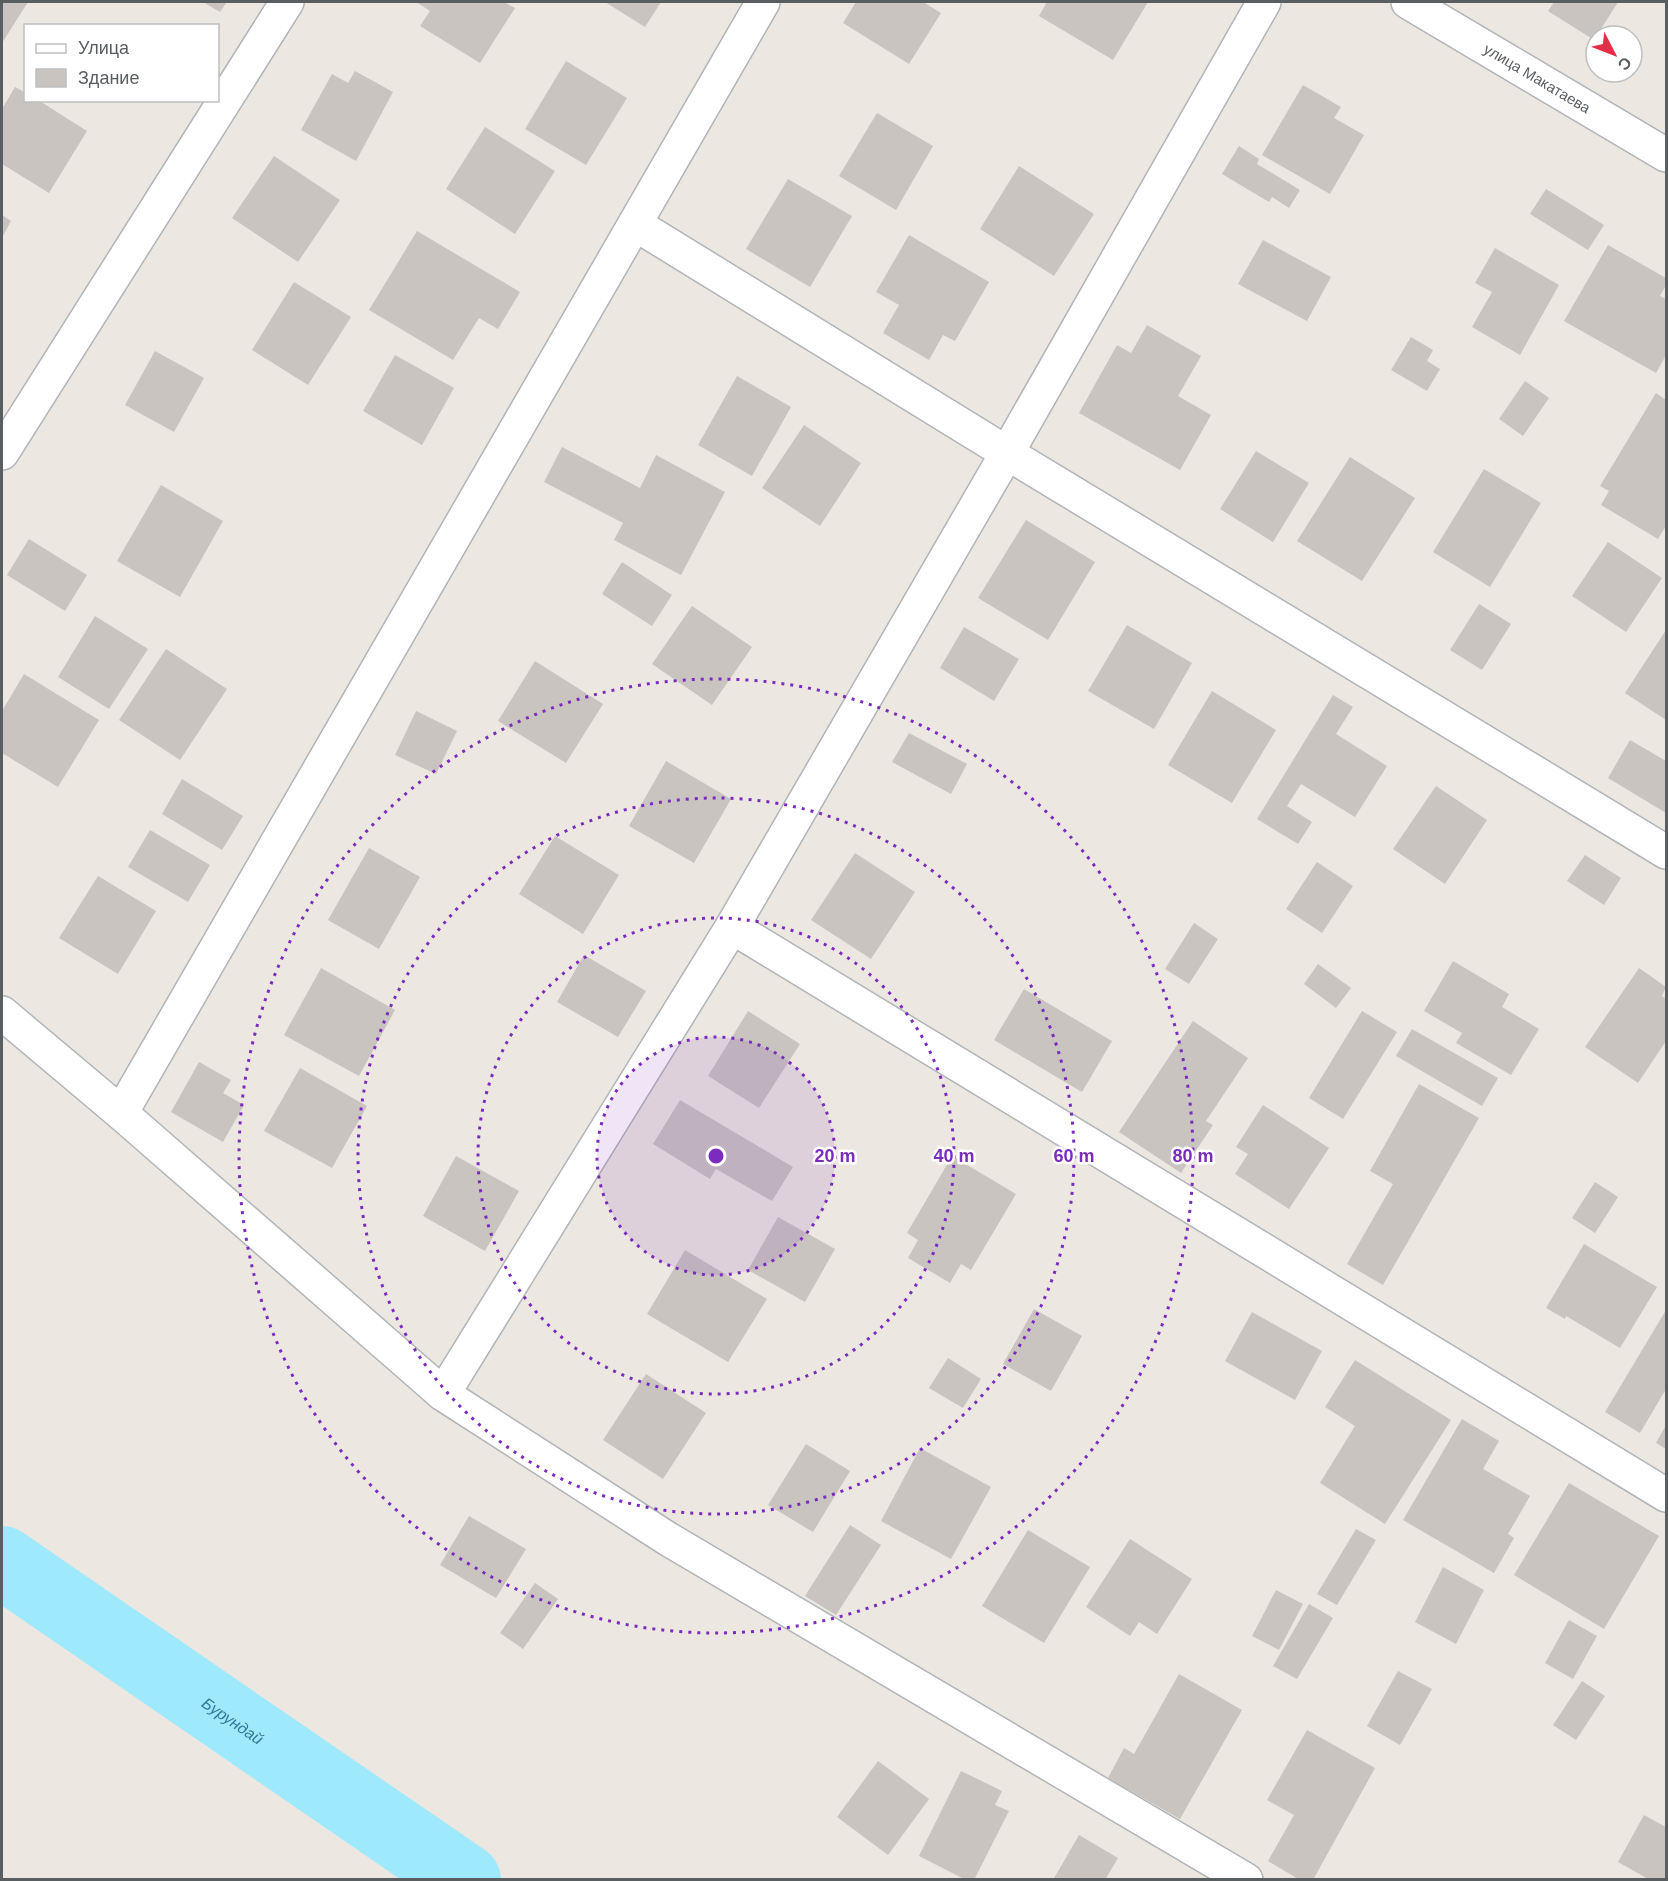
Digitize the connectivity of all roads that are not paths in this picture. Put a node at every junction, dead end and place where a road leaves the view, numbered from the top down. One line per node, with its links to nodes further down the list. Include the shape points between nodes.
1 (287, 2): 7 (street)
2 (763, 2): 6 (street)
3 (1264, 2): 8 (street)
4 (1408, 2): 5 (street, улица Макатаева)
5 (1666, 155)
6 (635, 224): 8 (street); 12 (street)
7 (2, 453)
8 (1006, 453): 9 (street); 10 (street)
9 (1666, 852)
10 (732, 927): 13 (street); 14 (street)
11 (2, 1013): 12 (street)
12 (121, 1113): 13 (street)
13 (443, 1394): 15 (street, via 668,1539)
14 (1666, 1495)
15 (1246, 1880)

